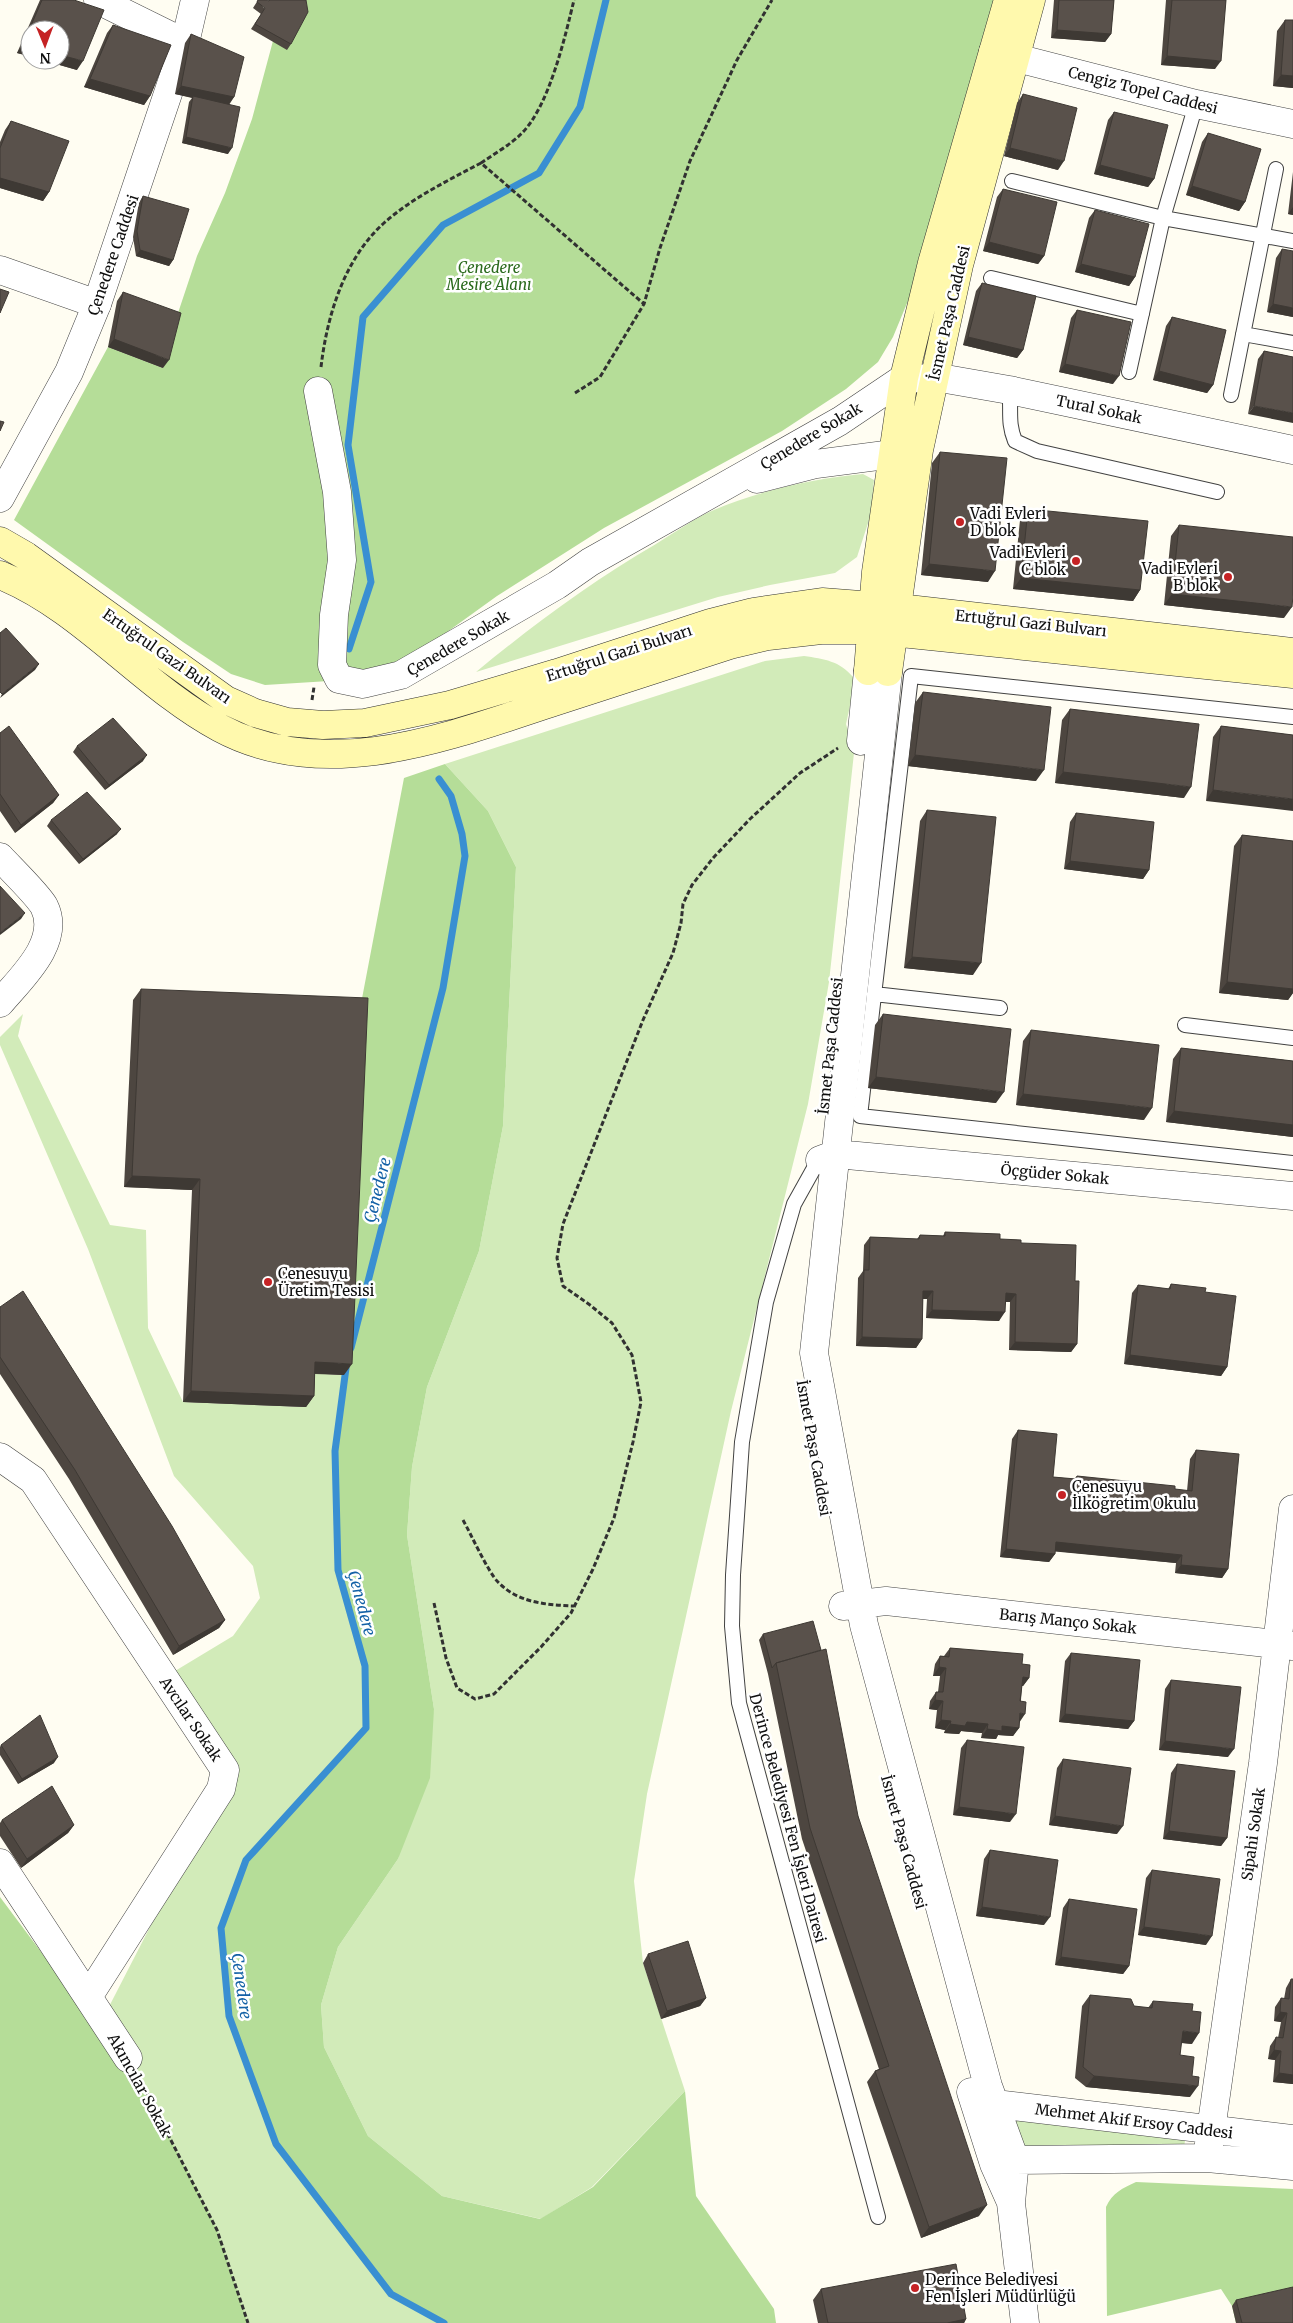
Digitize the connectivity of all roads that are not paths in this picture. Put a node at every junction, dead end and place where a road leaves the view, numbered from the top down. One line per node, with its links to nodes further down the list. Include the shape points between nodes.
1 (98, 0): 5 (street)
2 (195, 0): 5 (street, Çenedere Caddesi)
3 (1008, 0): 6 (main road, İsmet Paşa Caddesi)
4 (1031, 0): 6 (main road, İsmet Paşa Caddesi)
5 (185, 43): 16 (street, Çenedere Caddesi)
6 (1004, 55): 7 (street, Cengiz Topel Caddesi); 21 (main road, İsmet Paşa Caddesi, via 932,263); 22 (main road, İsmet Paşa Caddesi)
7 (1196, 104): 8 (street, Cengiz Topel Caddesi); 11 (lane)
8 (1293, 124)
9 (1276, 169): 12 (lane)
10 (1012, 181): 11 (lane)
11 (1163, 218): 12 (lane); 17 (lane)
12 (1262, 236): 13 (lane); 18 (lane)
13 (1293, 241)
14 (0, 270): 16 (street)
15 (991, 278): 17 (lane)
16 (97, 304): 30 (street, Çenedere Caddesi, via 69,372)
17 (1142, 314): 20 (lane)
18 (1243, 334): 19 (lane); 25 (lane)
19 (1293, 343)
20 (1129, 372)
21 (904, 378): 22 (street, Tural Sokak); 27 (main road, İsmet Paşa Caddesi); 28 (street, Çenedere Sokak, via 840,421)
22 (934, 379): 23 (street, Tural Sokak); 27 (main road, İsmet Paşa Caddesi)
23 (1009, 390): 26 (street, Tural Sokak); 29 (lane, via 1009,426 1015,441 1037,451)
24 (318, 391): 28 (street, Çenedere Sokak, via 337,492 342,560 334,615 332,665 339,679 363,684 401,675)
25 (1231, 394)
26 (1293, 450)
27 (906, 453): 28 (street, Çenedere Sokak, via 816,464); 32 (main road, İsmet Paşa Caddesi); 34 (main road, İsmet Paşa Caddesi)
28 (717, 490)
29 (1217, 492)
30 (0, 498)
31 (0, 541): 35 (main road, Ertuğrul Gazi Bulvarı, via 26,556 226,700 287,722 364,723 424,712 710,623 753,612)
32 (876, 572): 35 (main road, via 853,590); 36 (main road, İsmet Paşa Caddesi)
33 (0, 575): 38 (main road, Ertuğrul Gazi Bulvarı, via 37,594 187,709 222,729 280,750 318,753 366,752 410,746 730,645 768,636)
34 (902, 579): 36 (main road, İsmet Paşa Caddesi); 37 (main road, via 913,594)
35 (822, 602): 36 (main road, Ertuğrul Gazi Bulvarı)
36 (885, 619): 37 (main road, Ertuğrul Gazi Bulvarı); 38 (main road, Ertuğrul Gazi Bulvarı); 40 (main road)
37 (956, 626): 39 (main road, Ertuğrul Gazi Bulvarı); 40 (main road); 41 (main road, Ertuğrul Gazi Bulvarı)
38 (821, 630): 40 (main road, via 856,652)
39 (1293, 652)
40 (878, 672): 49 (street, İsmet Paşa Caddesi); 49 (street, İsmet Paşa Caddesi, via 862,731)
41 (1293, 674)
42 (1293, 717): 44 (lane, via 911,676)
43 (0, 857): 45 (street, via 44,906 47,935 42,951)
44 (874, 994): 46 (lane); 50 (lane, via 860,1116)
45 (0, 1003)
46 (1000, 1008)
47 (1185, 1026): 48 (lane)
48 (1293, 1038)
49 (827, 1157): 51 (street, Öçgüder Sokak); 54 (street, İsmet Paşa Caddesi, via 814,1353); 65 (lane, Derince Belediyesi Fen İşleri Dairesi, via 794,1204 766,1302 742,1442 732,1626 740,1703)
50 (1293, 1163)
51 (1293, 1196)
52 (0, 1457): 57 (street, Avcılar Sokak, via 33,1480 225,1770 221,1789)
53 (1293, 1510): 55 (street, Sipahi Sokak)
54 (852, 1605): 55 (street, Barış Manço Sokak, via 886,1601); 59 (street, İsmet Paşa Caddesi, via 869,1644)
55 (1285, 1645): 60 (street, Sipahi Sokak, via 1262,1772)
56 (0, 1863): 57 (street, Akıncılar Sokak)
57 (88, 1998): 58 (street, Akıncılar Sokak)
58 (128, 2058)
59 (985, 2104): 60 (street, Mehmet Akif Ersoy Caddesi); 63 (street, İsmet Paşa Caddesi)
60 (1211, 2130): 61 (street, Mehmet Akif Ersoy Caddesi); 62 (street, Sipahi Sokak)
61 (1293, 2139)
62 (1207, 2158): 63 (street, Mehmet Akif Ersoy Caddesi); 64 (street, Mehmet Akif Ersoy Caddesi)
63 (1004, 2162): 66 (street, İsmet Paşa Caddesi)
64 (1293, 2166)
65 (878, 2217)
66 (1025, 2323)

